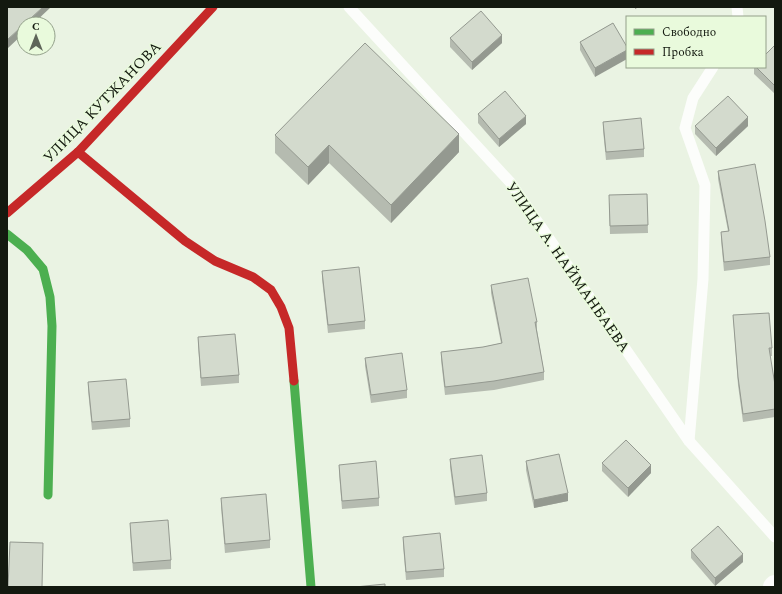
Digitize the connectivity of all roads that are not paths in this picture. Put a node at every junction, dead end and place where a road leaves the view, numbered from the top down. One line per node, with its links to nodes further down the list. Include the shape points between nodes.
1 (213, 7): 4 (street, УЛИЦА КУТЖАНОВА)
2 (349, 7): 7 (lane, УЛИЦА А. НАЙМАНБАЕВА, via 510,182)
3 (712, 68): 7 (lane, via 693,98 685,128 705,185 703,279)
4 (78, 152): 5 (street, УЛИЦА КУТЖАНОВА); 10 (street, via 185,241 215,261 253,277 271,290 281,307 289,328 292,352)
5 (7, 213)
6 (7, 234): 8 (street, via 28,250 43,269 50,297 52,326)
7 (689, 441): 9 (lane, УЛИЦА А. НАЙМАНБАЕВА)
8 (48, 495)
9 (775, 537)
10 (311, 587)

